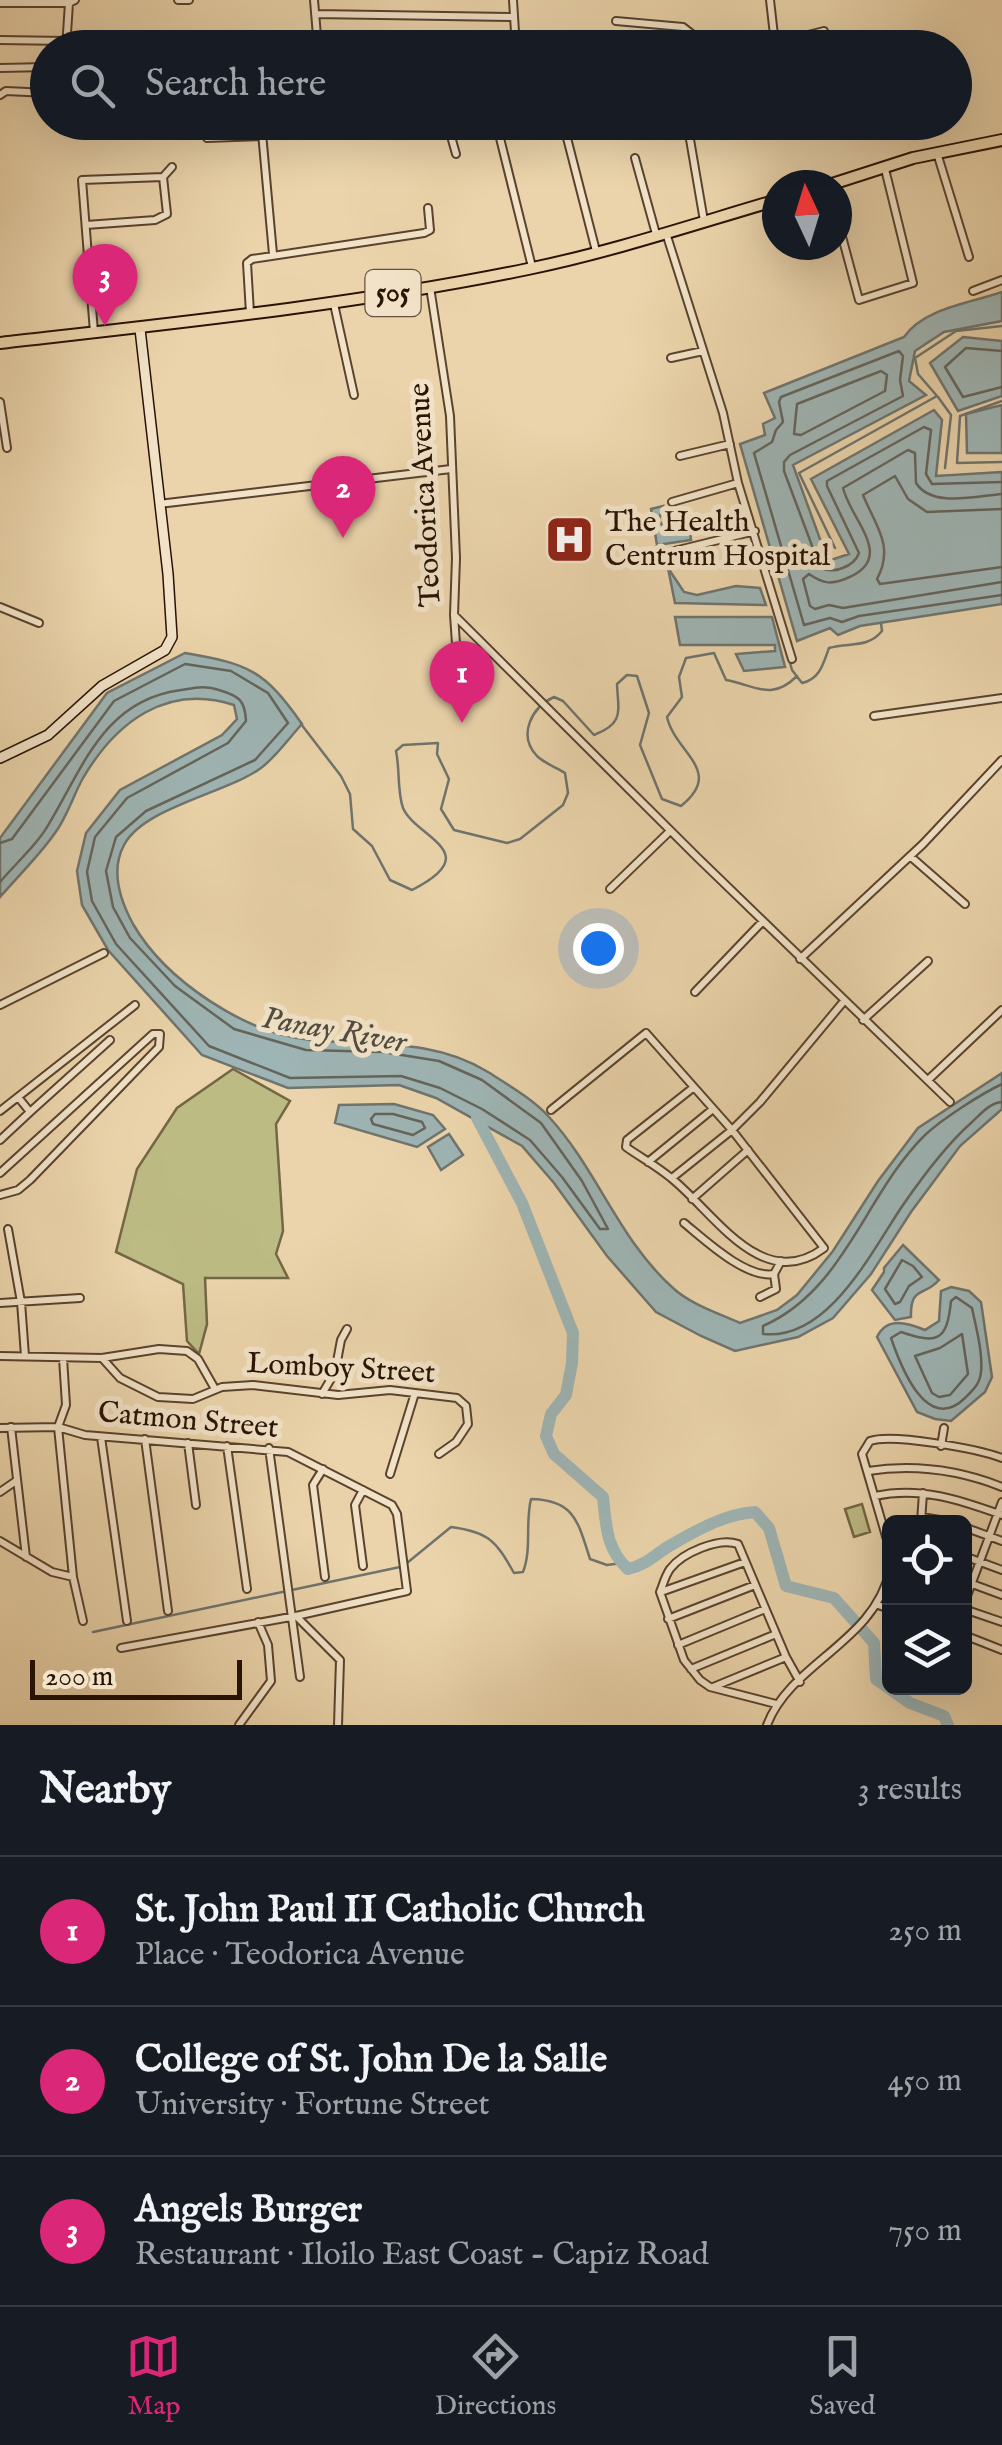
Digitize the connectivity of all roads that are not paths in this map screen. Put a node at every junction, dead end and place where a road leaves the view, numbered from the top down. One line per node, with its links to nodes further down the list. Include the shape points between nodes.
1 (178, 0): 2 (street)
2 (190, 0)
3 (314, 0): 8 (street)
4 (513, 0): 9 (street)
5 (770, 0): 15 (street)
6 (72, 2): 7 (street); 11 (street)
7 (0, 3)
8 (315, 14): 9 (street); 12 (street)
9 (514, 17): 13 (street)
10 (616, 21): 14 (street)
11 (68, 30)
12 (316, 30)
13 (515, 30)
14 (687, 30)
15 (773, 30)
16 (0, 40): 17 (street)
17 (30, 42)
18 (30, 67): 19 (street)
19 (0, 68)
20 (30, 92): 21 (street)
21 (0, 94)
22 (262, 140): 41 (street)
23 (452, 140): 29 (street)
24 (500, 140): 44 (street)
25 (568, 140): 40 (street)
26 (690, 140): 37 (street)
27 (1002, 140): 28 (main road)
28 (937, 152): 32 (main road); 42 (street)
29 (456, 154)
30 (635, 158): 39 (street)
31 (172, 166): 33 (street)
32 (885, 168): 34 (main road); 43 (street, via 913,283 860,300)
33 (162, 178): 38 (street, via 166,214); 38 (street, via 82,180)
34 (852, 178)
35 (762, 204): 37 (main road, 505)
36 (428, 208): 41 (street, via 430,230 424,233)
37 (704, 221): 39 (main road, 505)
38 (86, 225): 51 (street)
39 (661, 233): 40 (main road, 505); 53 (street)
40 (596, 251): 44 (main road, 505)
41 (272, 254): 49 (street, via 247,263)
42 (969, 258)
43 (849, 260)
44 (532, 268): 46 (main road, 505)
45 (1002, 280): 47 (street)
46 (430, 287): 48 (main road, 505); 60 (street, Teodorica Avenue)
47 (973, 290)
48 (334, 302): 49 (main road, 505); 55 (street)
49 (250, 314): 50 (main road, 505)
50 (140, 329): 51 (main road, 505); 63 (main road)
51 (94, 332): 52 (main road, 505)
52 (0, 343)
53 (703, 351): 54 (street); 57 (street)
54 (671, 358)
55 (354, 395)
56 (0, 402): 58 (street)
57 (730, 444): 59 (street); 61 (street)
58 (7, 448)
59 (680, 456)
60 (452, 469): 63 (street); 67 (street, Teodorica Avenue)
61 (738, 483): 62 (street); 64 (street)
62 (672, 502)
63 (160, 504): 73 (main road, via 172,624 165,650 102,686 48,735)
64 (755, 531): 65 (street); 69 (street)
65 (666, 553)
66 (0, 607): 68 (street)
67 (454, 615): 71 (street, Teodorica Avenue); 75 (street)
68 (39, 623)
69 (792, 659)
70 (1002, 698): 72 (street)
71 (460, 701)
72 (874, 716)
73 (0, 758)
74 (1002, 760): 76 (street)
75 (670, 831): 77 (street); 79 (street)
76 (910, 856): 78 (street); 81 (street)
77 (610, 889)
78 (966, 904)
79 (762, 922): 81 (street); 83 (street)
80 (104, 954): 86 (street)
81 (800, 958): 84 (street)
82 (928, 961): 88 (street)
83 (695, 992)
84 (844, 1001): 88 (street); 100 (street)
85 (135, 1005): 90 (street)
86 (0, 1006)
87 (1002, 1010): 92 (street)
88 (863, 1020): 92 (street)
89 (110, 1040): 91 (street)
90 (76, 1052): 91 (street); 94 (street)
91 (85, 1063): 99 (street)
92 (928, 1080): 95 (street)
93 (694, 1087): 96 (street); 97 (street, via 646,1033); 103 (street, via 627,1140 626,1147)
94 (18, 1097): 98 (street); 99 (street)
95 (950, 1102)
96 (713, 1109): 100 (street); 103 (street)
97 (551, 1110)
98 (0, 1111)
99 (30, 1112): 101 (street)
100 (732, 1130): 102 (street); 105 (street)
101 (0, 1140)
102 (748, 1150): 107 (street); 110 (street, via 824,1248 807,1260)
103 (648, 1162): 105 (street)
104 (1, 1170): 106 (street, via 160,1034 160,1047 30,1180)
105 (672, 1178): 107 (street)
106 (0, 1195)
107 (692, 1199): 110 (street, via 737,1242)
108 (684, 1223): 111 (street, via 718,1252 763,1276)
109 (8, 1229): 114 (street)
110 (781, 1261): 111 (street)
111 (774, 1274): 112 (street, via 776,1289)
112 (760, 1297)
113 (80, 1298): 114 (street)
114 (21, 1302): 115 (street); 118 (street)
115 (0, 1303)
116 (347, 1328): 123 (street)
117 (0, 1356): 118 (street)
118 (25, 1356): 119 (street)
119 (63, 1358): 120 (street); 125 (street, via 66,1405)
120 (102, 1358): 121 (street, Lomboy Street, via 120,1378 158,1397 193,1398); 121 (street, via 159,1348 188,1351)
121 (215, 1389): 123 (street, Lomboy Street, via 253,1385)
122 (415, 1392): 123 (street, Lomboy Street); 134 (street, Lomboy Street, via 457,1398 466,1406 468,1424); 138 (street)
123 (322, 1394)
124 (11, 1427): 125 (street, Catmon Street); 126 (street, Catmon Street); 139 (street)
125 (58, 1427): 128 (street, Catmon Street); 162 (street)
126 (0, 1428)
127 (944, 1428): 132 (street)
128 (101, 1436): 129 (street, Catmon Street); 177 (street)
129 (145, 1439): 130 (street, Catmon Street); 173 (street)
130 (188, 1442): 131 (street, Catmon Street); 146 (street)
131 (227, 1446): 133 (street, Catmon Street); 165 (street)
132 (941, 1446): 135 (street); 137 (street, via 878,1438 862,1454)
133 (270, 1448): 136 (street, Catmon Street); 174 (street)
134 (439, 1454)
135 (1002, 1458)
136 (324, 1468): 141 (street, Catmon Street); 161 (street, via 313,1485)
137 (868, 1472): 140 (street, via 920,1468); 144 (street)
138 (390, 1474)
139 (16, 1480): 142 (street); 154 (street)
140 (1002, 1487)
141 (362, 1490): 158 (street, via 355,1505); 174 (street, Catmon Street, via 397,1514 407,1591)
142 (0, 1492)
143 (923, 1493): 144 (street); 147 (street); 148 (street)
144 (875, 1496): 149 (street)
145 (1002, 1502): 147 (street)
146 (196, 1506)
147 (1000, 1514): 151 (street)
148 (921, 1515)
149 (882, 1519)
150 (972, 1530): 151 (street)
151 (989, 1536): 153 (street); 157 (street)
152 (0, 1540): 154 (street)
153 (1002, 1541)
154 (26, 1557): 162 (street)
155 (972, 1559): 157 (street)
156 (745, 1562): 164 (street); 166 (street); 166 (street, via 738,1544 721,1541 679,1560)
157 (979, 1562): 159 (street); 160 (street)
158 (363, 1566)
159 (1002, 1570)
160 (972, 1575)
161 (325, 1577)
162 (73, 1578): 176 (street)
163 (972, 1583): 167 (street)
164 (755, 1585): 171 (street); 175 (street)
165 (248, 1590)
166 (660, 1592): 175 (street)
167 (1002, 1594)
168 (882, 1596): 169 (street)
169 (878, 1605): 170 (street); 188 (street)
170 (882, 1606)
171 (765, 1609): 180 (street); 182 (street)
172 (972, 1610): 179 (street)
173 (168, 1611)
174 (293, 1616): 178 (street); 187 (street); 192 (street, via 340,1660)
175 (668, 1620): 182 (street)
176 (83, 1621)
177 (126, 1622)
178 (258, 1622): 183 (street); 191 (street, via 271,1681)
179 (1002, 1622)
180 (776, 1634): 185 (street); 186 (street)
181 (972, 1639): 184 (street)
182 (678, 1645): 186 (street)
183 (121, 1648)
184 (1002, 1650)
185 (786, 1658): 188 (street); 189 (street)
186 (691, 1668): 189 (street)
187 (300, 1677)
188 (800, 1682): 190 (street)
189 (712, 1688): 190 (street)
190 (776, 1704): 193 (street)
191 (239, 1725)
192 (338, 1725)
193 (767, 1725)

